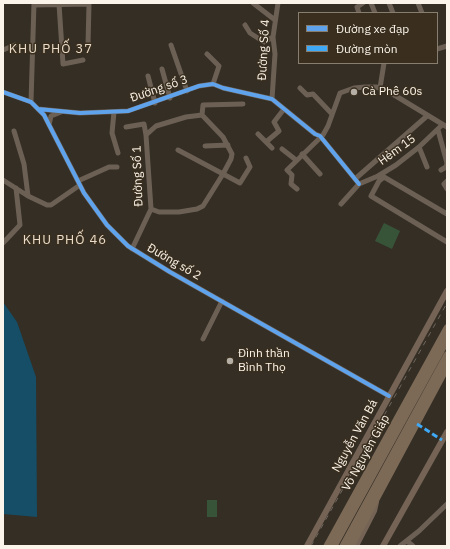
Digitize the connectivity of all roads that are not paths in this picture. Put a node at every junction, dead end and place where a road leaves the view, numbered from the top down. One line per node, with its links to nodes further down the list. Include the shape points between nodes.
1 (253, 3): 7 (street)
2 (278, 3): 7 (street, Đường Số 4)
3 (363, 3): 6 (street, via 357,7)
4 (34, 4): 5 (street); 26 (street)
5 (59, 4): 11 (street, via 89,4); 15 (street, via 63,64)
6 (359, 12)
7 (275, 20): 9 (street, Đường Số 4)
8 (245, 25): 9 (street, via 250,33 264,42)
9 (273, 37): 25 (street, Đường Số 4, via 275,54)
10 (15, 45): 13 (street)
11 (88, 45)
12 (171, 45): 22 (street)
13 (3, 50)
14 (207, 54): 19 (street, via 219,66)
15 (83, 60)
16 (384, 64): 21 (street)
17 (162, 69): 24 (street)
18 (148, 76): 27 (street)
19 (213, 84): 22 (street, Đường số 3); 25 (street)
20 (300, 88): 34 (street, via 307,95 313,94)
21 (380, 88): 34 (street, via 354,88 340,93); 35 (street)
22 (186, 91): 24 (street, Đường số 3)
23 (3, 92): 26 (street, Đường số 2)
24 (170, 98): 27 (street, Đường số 3)
25 (272, 99): 30 (street)
26 (31, 102): 29 (street, Đường số 2)
27 (155, 103): 32 (street, Đường số 3, via 128,111)
28 (243, 104): 33 (street, via 203,105)
29 (38, 109): 31 (street, Đường số 3); 36 (street, Đường số 2)
30 (284, 109): 43 (street); 44 (street, via 274,122 279,130)
31 (62, 112): 32 (street, Đường số 3); 36 (street, via 51,116)
32 (114, 112): 51 (street, via 112,133)
33 (202, 114): 42 (street, Đường Số 1, via 156,126); 45 (street)
34 (332, 114): 43 (street, via 328,126)
35 (428, 116): 37 (street); 61 (street)
36 (49, 125): 63 (street, Đường số 2)
37 (445, 126): 39 (street, Hẻm 15)
38 (126, 127): 42 (street, via 144,124)
39 (438, 130): 47 (street, Hẻm 15); 57 (street, via 447,163)
40 (14, 131): 67 (street, via 24,164)
41 (258, 134): 44 (street)
42 (146, 135): 69 (street, Đường Số 1)
43 (320, 136): 52 (street); 61 (street)
44 (266, 142): 48 (street)
45 (228, 145): 46 (street); 58 (street, via 232,154)
46 (206, 146)
47 (419, 147): 56 (street); 61 (street, Hẻm 15, via 378,176)
48 (272, 148)
49 (282, 149): 54 (street)
50 (178, 150): 58 (street)
51 (118, 152)
52 (302, 154): 54 (street); 59 (street)
53 (246, 158): 58 (street, via 250,167 240,183)
54 (296, 160): 66 (street, via 287,170 292,175 291,184)
55 (118, 166): 63 (street, via 109,167)
56 (427, 167)
57 (441, 170)
58 (223, 174): 69 (street, Đường Số 1, via 203,206 197,209 179,212 159,212)
59 (320, 174)
60 (3, 180): 64 (street)
61 (357, 181): 68 (street)
62 (447, 181): 65 (street, via 444,184)
63 (79, 183): 67 (street, via 51,205); 73 (street, Đường số 2, via 107,225)
64 (16, 188): 67 (street); 71 (street, via 20,226)
65 (447, 188)
66 (298, 189)
67 (28, 196)
68 (341, 204)
69 (151, 209): 73 (street, Đường Số 1)
70 (447, 214): 72 (street, via 384,177 371,196)
71 (4, 241)
72 (447, 242)
73 (132, 249): 76 (street, Đường số 2)
74 (447, 291): 75 (main road, Nguyễn Văn Bá)
75 (445, 300): 82 (main road, Nguyễn Văn Bá)
76 (222, 301): 78 (street); 82 (street, Đường số 2)
77 (447, 328): 93 (highway, Võ Nguyên Giáp)
78 (203, 339)
79 (447, 340): 94 (highway, Võ Nguyên Giáp)
80 (447, 356): 89 (highway, Võ Nguyên Giáp)
81 (447, 367): 85 (highway, Võ Nguyên Giáp)
82 (389, 396): 87 (main road, Nguyễn Văn Bá)
83 (447, 432): 84 (main road)
84 (445, 442): 97 (main road)
85 (376, 500): 88 (highway, Võ Nguyên Giáp); 96 (main road, Võ Nguyên Giáp, via 374,511)
86 (447, 504): 90 (street)
87 (328, 507): 91 (main road, Nguyễn Văn Bá); 92 (main road, Nguyễn Văn Bá)
88 (363, 524): 89 (highway); 95 (highway, Võ Nguyên Giáp)
89 (352, 531): 95 (highway, Võ Nguyên Giáp)
90 (407, 541): 98 (street); 99 (street)
91 (304, 546)
92 (307, 546)
93 (327, 546)
94 (334, 546)
95 (346, 546)
96 (356, 546)
97 (383, 546)
98 (400, 546)
99 (413, 546)

